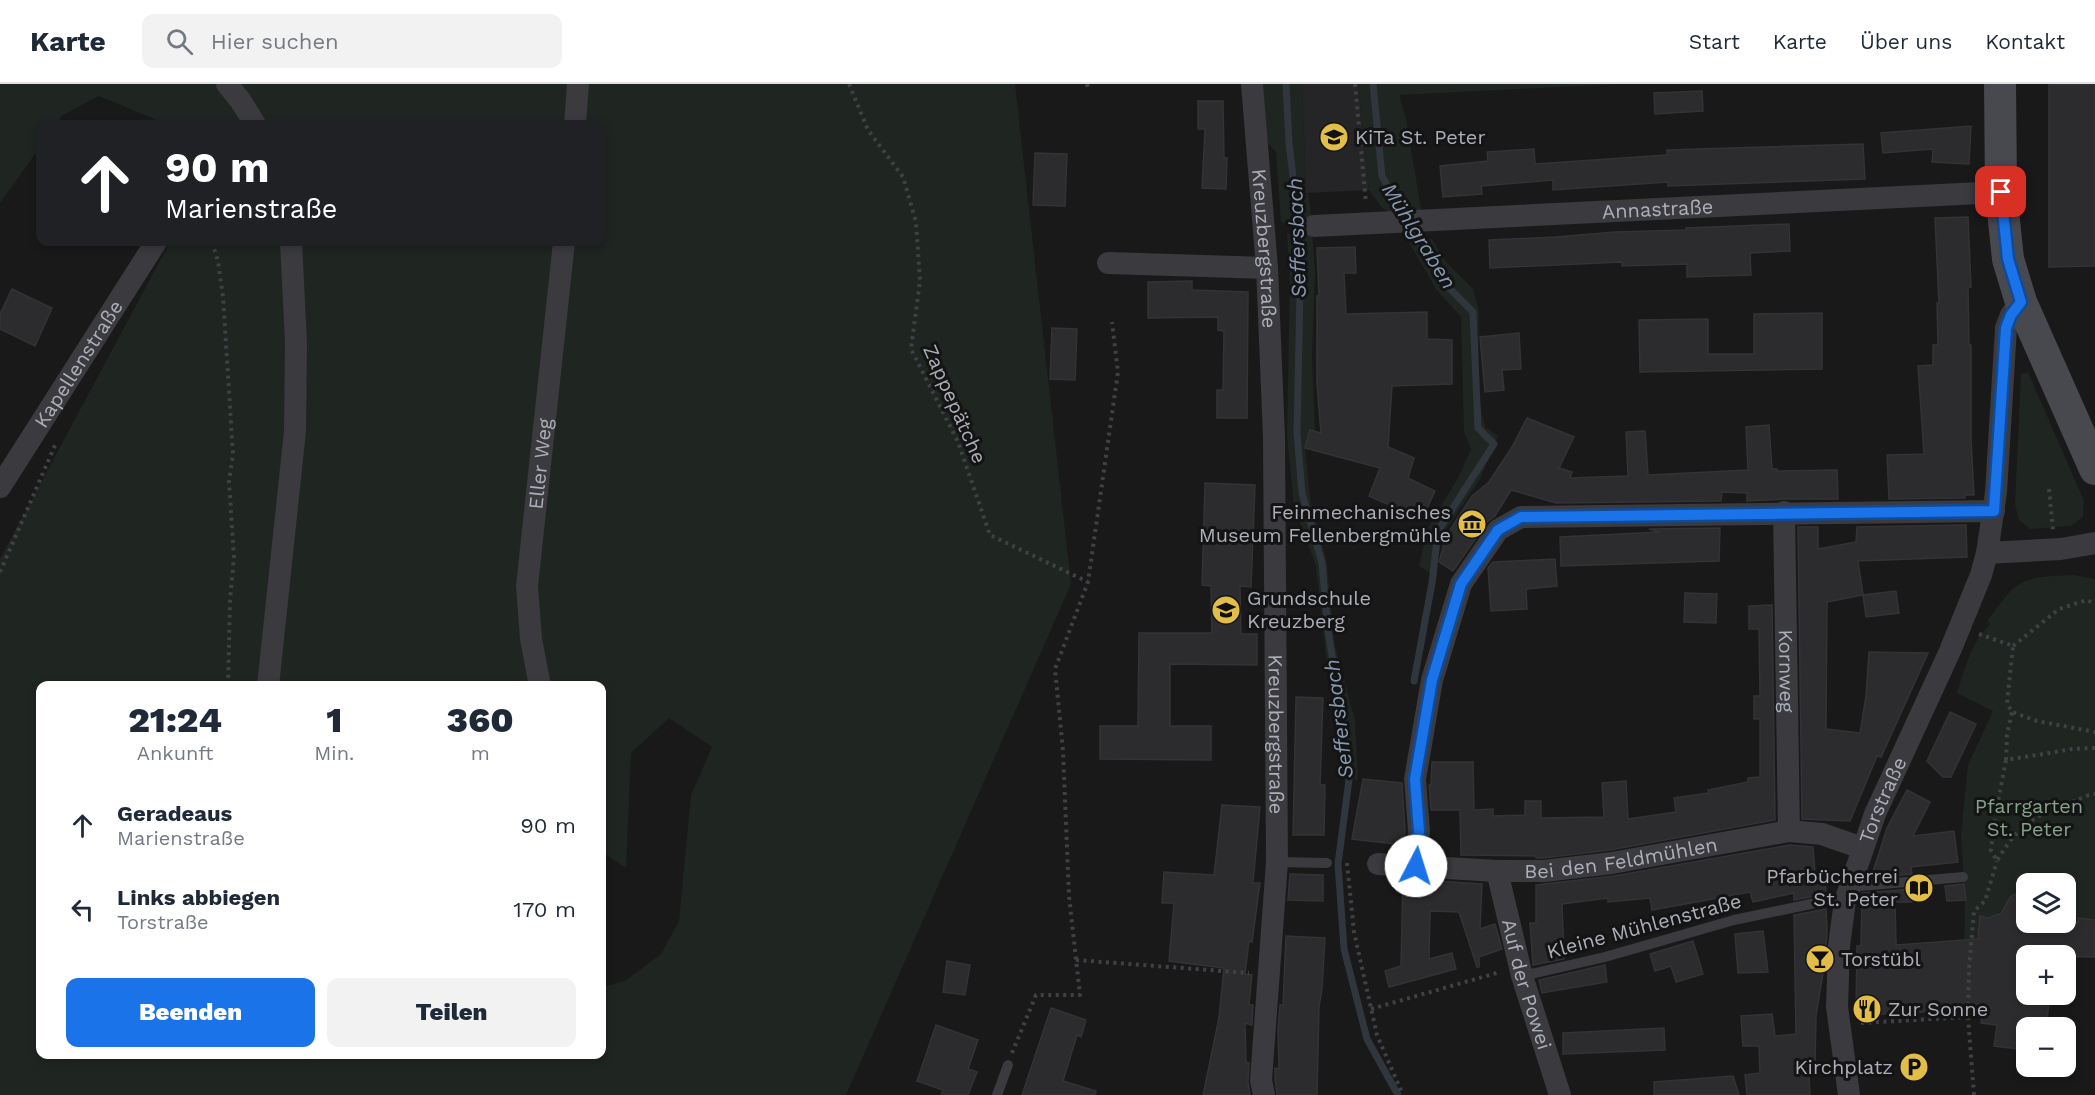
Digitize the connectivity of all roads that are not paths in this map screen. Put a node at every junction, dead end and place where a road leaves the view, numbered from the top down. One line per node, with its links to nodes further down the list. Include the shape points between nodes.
1 (227, 84): 5 (street)
2 (578, 84): 6 (street)
3 (1252, 84): 13 (street, Kreuzbergstraße)
4 (2000, 84): 7 (main road)
5 (252, 120)
6 (574, 120)
7 (2001, 192): 8 (street, Annastraße); 14 (main road, via 2008,259)
8 (1314, 226)
9 (153, 246): 16 (street, Kapellenstraße)
10 (291, 246): 21 (street, via 295,431)
11 (564, 246): 22 (street, Eller Weg, via 527,586)
12 (1108, 263): 13 (street)
13 (1267, 268): 25 (street, Kreuzbergstraße, via 1274,437)
14 (2021, 302): 15 (main road); 17 (street, Torstraße, via 2006,328)
15 (2095, 469)
16 (0, 487)
17 (1994, 511): 18 (street); 20 (street, Torstraße)
18 (1784, 512): 23 (street, Kornweg); 28 (street, via 1521,517 1498,530 1461,584 1432,680 1415,779 1419,831)
19 (2095, 543): 20 (street)
20 (1987, 553): 24 (street, Torstraße, via 1950,651)
21 (269, 681)
22 (539, 681)
23 (1789, 831): 24 (street, Bei den Feldmühlen, via 1822,834); 29 (street, Bei den Feldmühlen, via 1612,863 1544,871)
24 (1862, 848): 31 (street, Torstraße)
25 (1277, 862): 26 (lane); 35 (street, Kreuzbergstraße, via 1261,1080)
26 (1327, 863)
27 (1378, 864): 28 (street, Bei den Feldmühlen)
28 (1416, 866): 29 (street, Bei den Feldmühlen)
29 (1497, 871): 32 (street, Auf der Powei)
30 (1963, 877): 31 (lane, Kleine Mühlenstraße)
31 (1847, 894): 32 (lane, Kleine Mühlenstraße, via 1734,920 1605,957); 37 (street, Torstraße, via 1839,946 1837,1007)
32 (1521, 971): 36 (street, Auf der Powei)
33 (1008, 1065): 34 (lane)
34 (997, 1095)
35 (1264, 1095)
36 (1560, 1095)
37 (1849, 1095)

